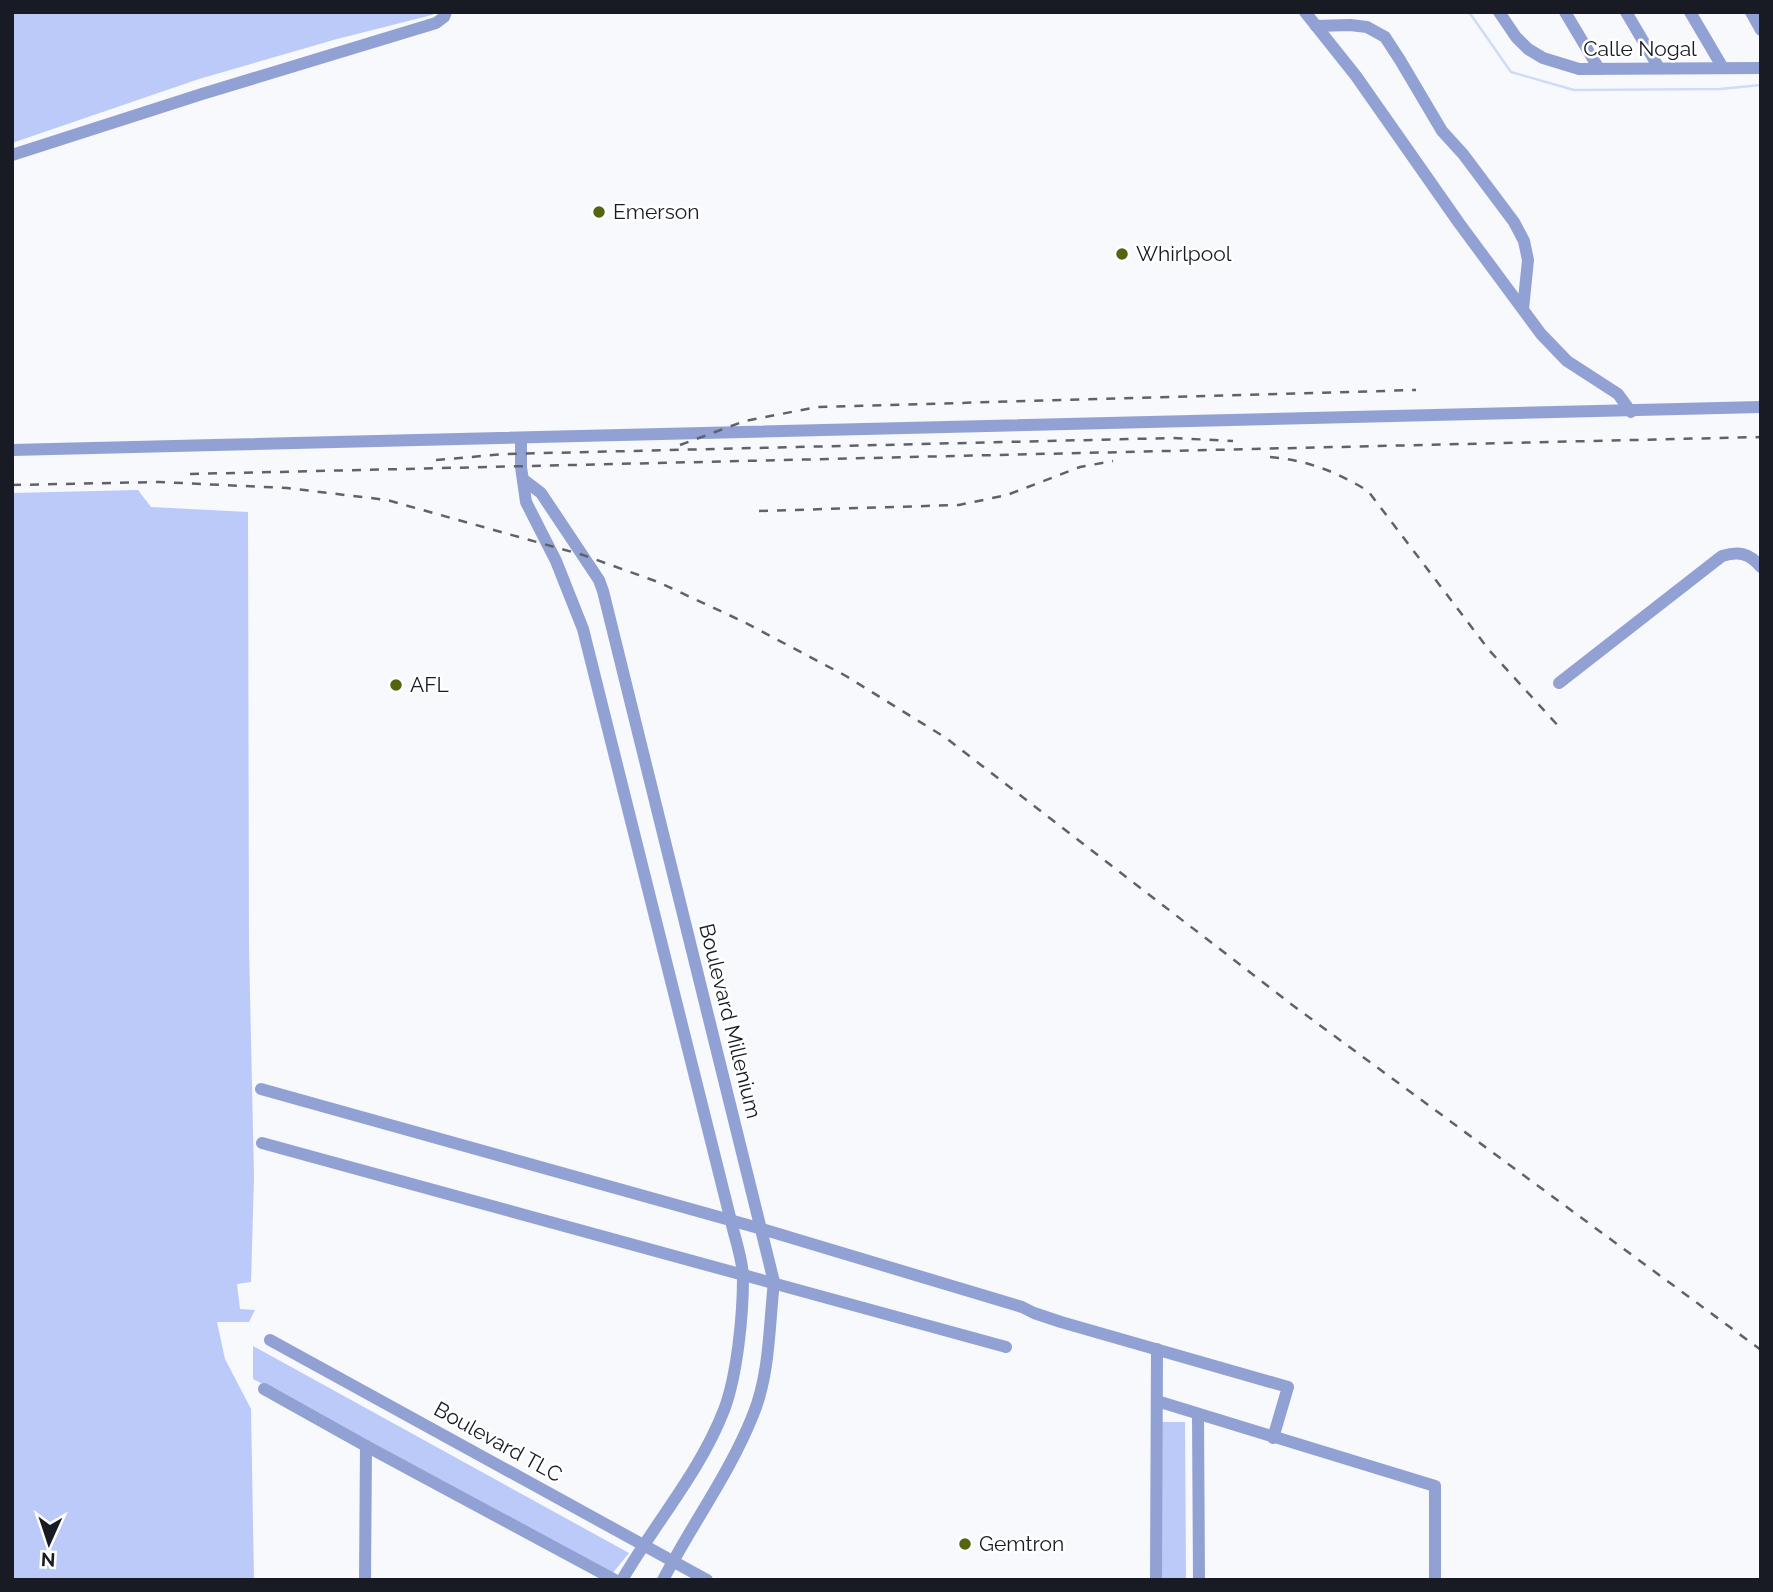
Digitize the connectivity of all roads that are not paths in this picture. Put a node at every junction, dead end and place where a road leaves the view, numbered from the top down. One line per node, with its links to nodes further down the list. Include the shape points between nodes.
1 (446, 12): 14 (street, via 436,23)
2 (1305, 12): 8 (street)
3 (1499, 12): 13 (street, Calle Nogal, via 1516,37 1543,58 1579,69)
4 (1565, 12): 13 (street)
5 (1626, 12): 10 (street)
6 (1690, 12): 11 (street)
7 (1751, 12): 9 (street)
8 (1316, 26): 15 (street); 15 (street, via 1367,27 1385,37 1442,131 1478,173 1524,241 1528,260)
9 (1761, 30)
10 (1659, 68): 11 (street, Calle Nogal); 13 (street, Calle Nogal)
11 (1723, 68): 12 (street, Calle Nogal)
12 (1761, 68)
13 (1599, 69)
14 (12, 155)
15 (1523, 309): 17 (street, via 1555,350 1611,388)
16 (1761, 407): 17 (street)
17 (1631, 412): 18 (street)
18 (521, 439): 19 (street); 20 (street)
19 (12, 450)
20 (524, 481): 25 (street, via 526,502 583,629); 26 (street, Boulevard Millenium, via 541,493 603,591)
21 (1761, 568): 22 (street, via 1745,554 1722,556)
22 (1559, 683)
23 (261, 1089): 25 (street)
24 (262, 1143): 27 (street)
25 (731, 1221): 26 (street); 27 (street)
26 (762, 1228): 28 (street, Boulevard Millenium); 31 (street)
27 (743, 1276): 28 (street); 37 (street, via 735,1366 723,1412 683,1487)
28 (774, 1282): 30 (street); 38 (street, Boulevard Millenium, via 765,1365 754,1414)
29 (270, 1340): 37 (street, Boulevard TLC)
30 (1006, 1347)
31 (1157, 1349): 33 (street); 35 (street, via 1288,1387)
32 (264, 1389): 36 (street)
33 (1157, 1401): 34 (street); 44 (street)
34 (1198, 1415): 35 (street); 45 (street)
35 (1273, 1438): 46 (street, via 1435,1486)
36 (366, 1446): 39 (street); 40 (street)
37 (643, 1544): 38 (street, Boulevard TLC); 41 (street)
38 (673, 1561): 42 (street, Boulevard Millenium); 43 (street, Boulevard TLC)
39 (365, 1580)
40 (615, 1580)
41 (622, 1580)
42 (663, 1580)
43 (707, 1580)
44 (1156, 1580)
45 (1199, 1580)
46 (1435, 1580)

